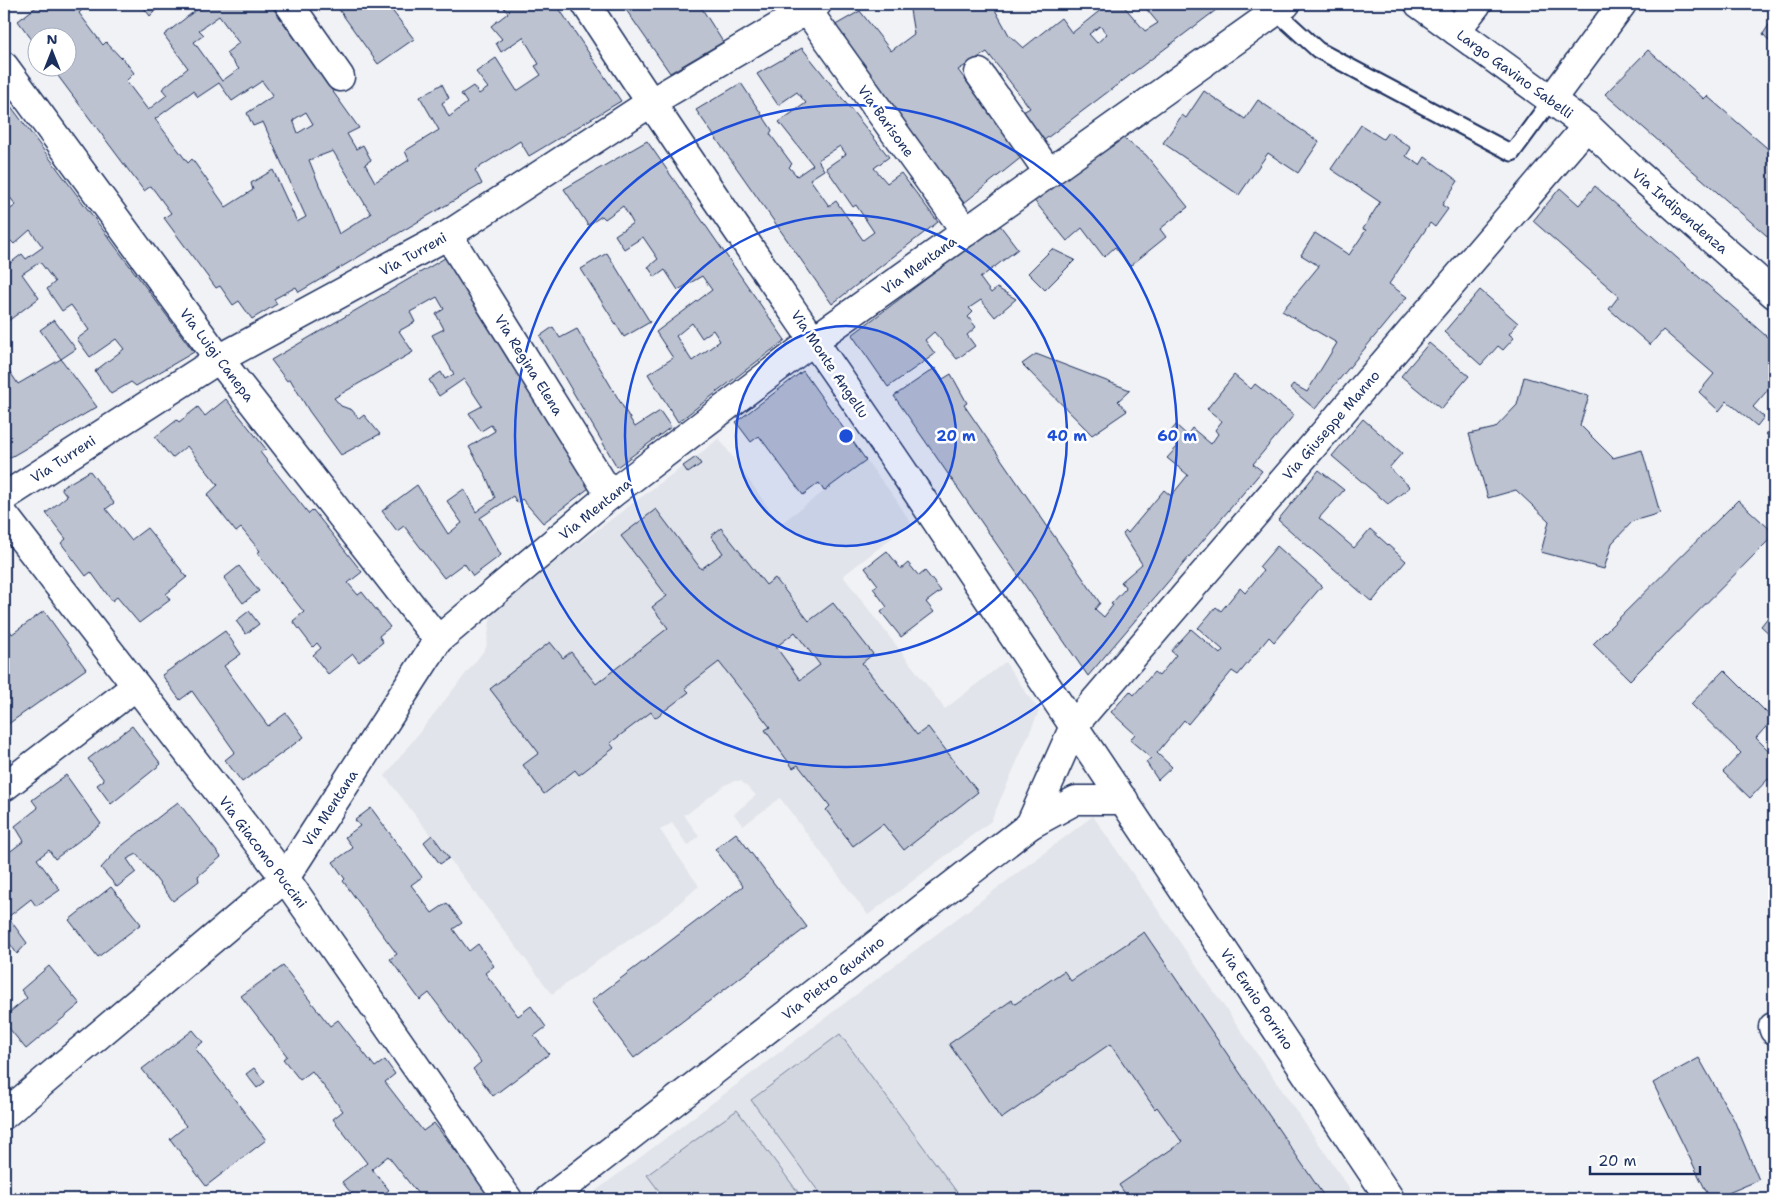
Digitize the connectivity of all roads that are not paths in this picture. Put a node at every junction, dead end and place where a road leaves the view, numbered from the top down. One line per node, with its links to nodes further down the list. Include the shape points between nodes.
1 (289, 4): 11 (street)
2 (586, 4): 13 (street, Via Monte Angellu)
3 (1419, 4): 8 (street, Largo Gavino Sabelli)
4 (1477, 4): 8 (street)
5 (1622, 4): 12 (street)
6 (812, 7): 13 (street, Via Turreni); 16 (street, Via Barisone)
7 (1277, 7): 12 (lane, via 1318,50 1512,153); 15 (street, Via Mentana)
8 (1456, 30): 12 (street, Largo Gavino Sabelli)
9 (4, 66): 20 (street, Via Luigi Canepa)
10 (979, 74): 15 (street)
11 (340, 76)
12 (1551, 100): 14 (street, Largo Gavino Sabelli)
13 (650, 104): 17 (street, Via Turreni); 19 (street, Via Monte Angellu)
14 (1587, 126): 18 (street, Via Indipendenza); 26 (street, Via Giuseppe Manno)
15 (1048, 173): 16 (street, Via Mentana)
16 (966, 232): 19 (street, Via Mentana)
17 (448, 235): 20 (street, Via Turreni); 21 (street, Via Regina Elena)
18 (1774, 294)
19 (814, 340): 21 (street, Via Mentana); 26 (street, Via Monte Angellu)
20 (219, 359): 22 (street, Via Turreni); 24 (street, Via Luigi Canepa)
21 (610, 495): 24 (street, Via Mentana)
22 (4, 497)
23 (4, 515): 25 (street, Via Giacomo Puccini)
24 (438, 640): 30 (street, Via Mentana)
25 (136, 686): 27 (street); 30 (street, Via Giacomo Puccini)
26 (1075, 724): 28 (street, Via Ennio Porrino); 29 (street, Via Pietro Guarino)
27 (4, 787)
28 (1124, 800): 29 (street, via 1076,800); 34 (street, Via Ennio Porrino)
29 (1030, 826): 33 (street, Via Pietro Guarino)
30 (285, 878): 31 (street, Via Mentana); 32 (street, Via Giacomo Puccini)
31 (4, 1115)
32 (508, 1199)
33 (549, 1199)
34 (1390, 1199)

